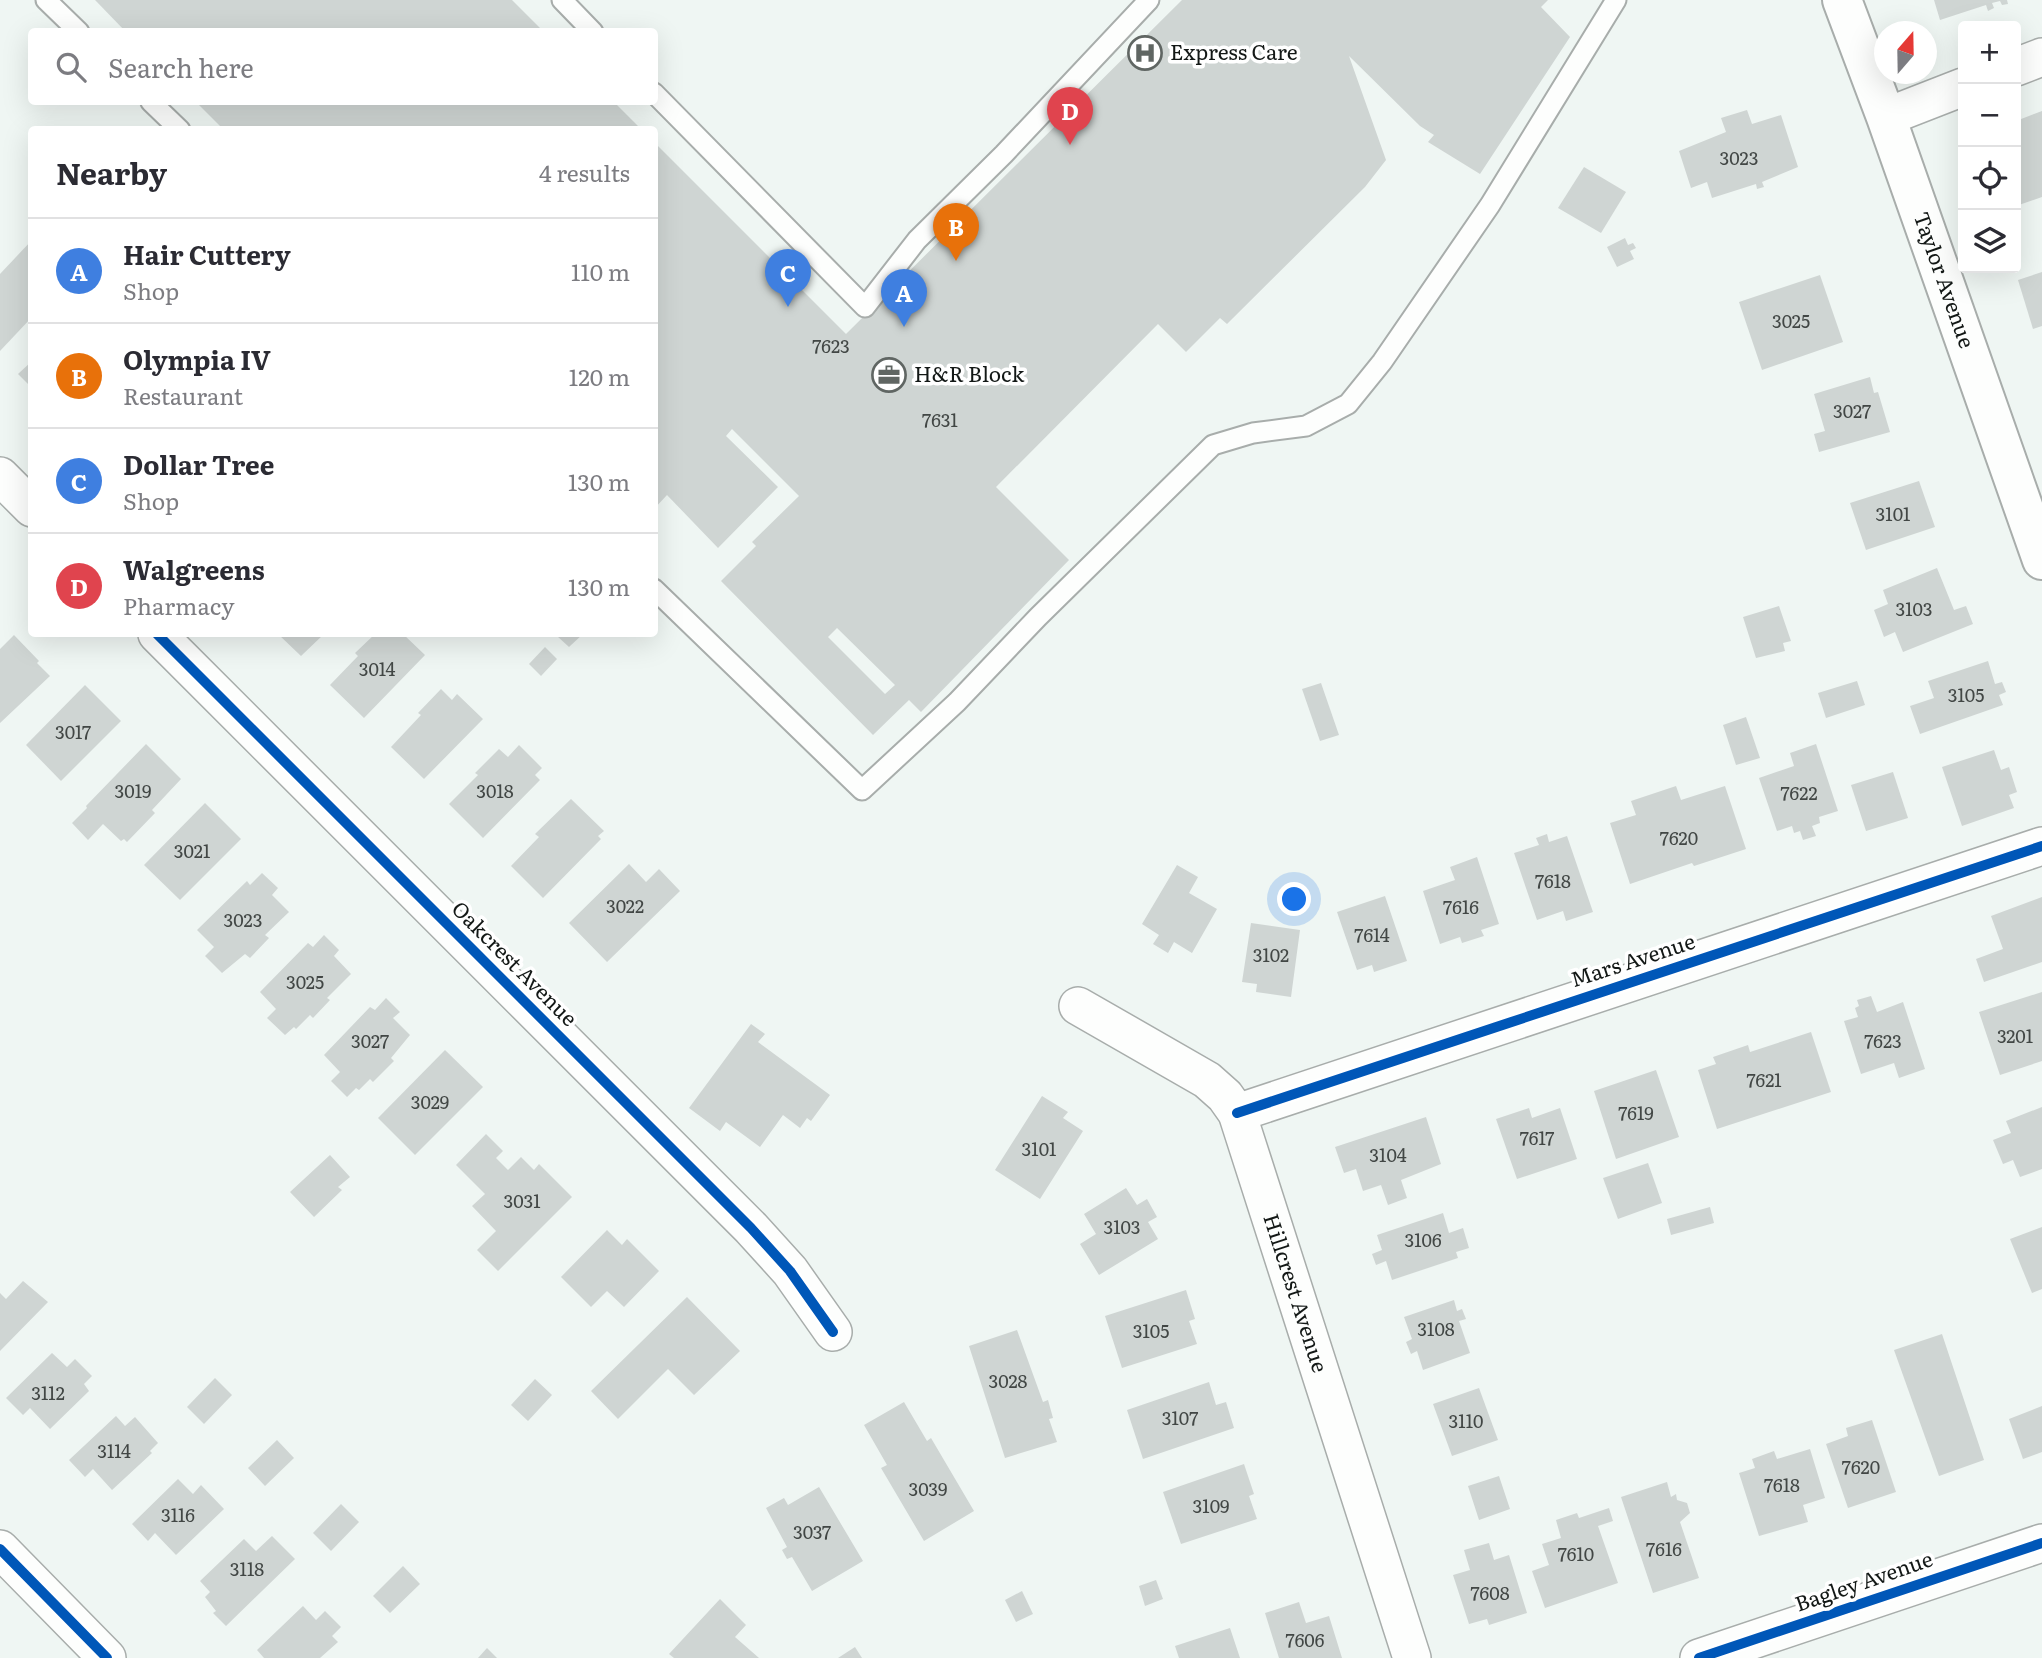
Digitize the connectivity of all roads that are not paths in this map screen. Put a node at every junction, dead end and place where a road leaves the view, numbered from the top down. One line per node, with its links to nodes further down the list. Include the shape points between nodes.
1 (46, 0): 6 (lane)
2 (562, 0): 7 (lane)
3 (1149, 0): 11 (lane, via 917,240 865,307)
4 (1616, 0): 18 (lane, via 1490,205 1348,404 1306,426 1253,433 1213,445 957,702 862,790)
5 (1842, 0): 13 (main road, Taylor Avenue)
6 (75, 28)
7 (589, 28)
8 (2042, 57): 9 (street)
9 (2021, 65)
10 (1958, 89): 13 (street)
11 (658, 97)
12 (154, 105): 14 (lane)
13 (1886, 117): 17 (main road, Taylor Avenue)
14 (176, 126)
15 (0, 476): 16 (street)
16 (28, 504)
17 (2040, 547)
18 (658, 593)
19 (160, 637): 23 (street, Oakcrest Avenue, via 751,1228 790,1271)
20 (2042, 846): 22 (street, Mars Avenue)
21 (1078, 1006): 22 (street, Hillcrest Avenue, via 1207,1080)
22 (1237, 1113): 27 (street, Hillcrest Avenue)
23 (833, 1332)
24 (2042, 1543): 28 (street, Bagley Avenue)
25 (0, 1549): 26 (street)
26 (107, 1658)
27 (1412, 1658)
28 (1699, 1658)

